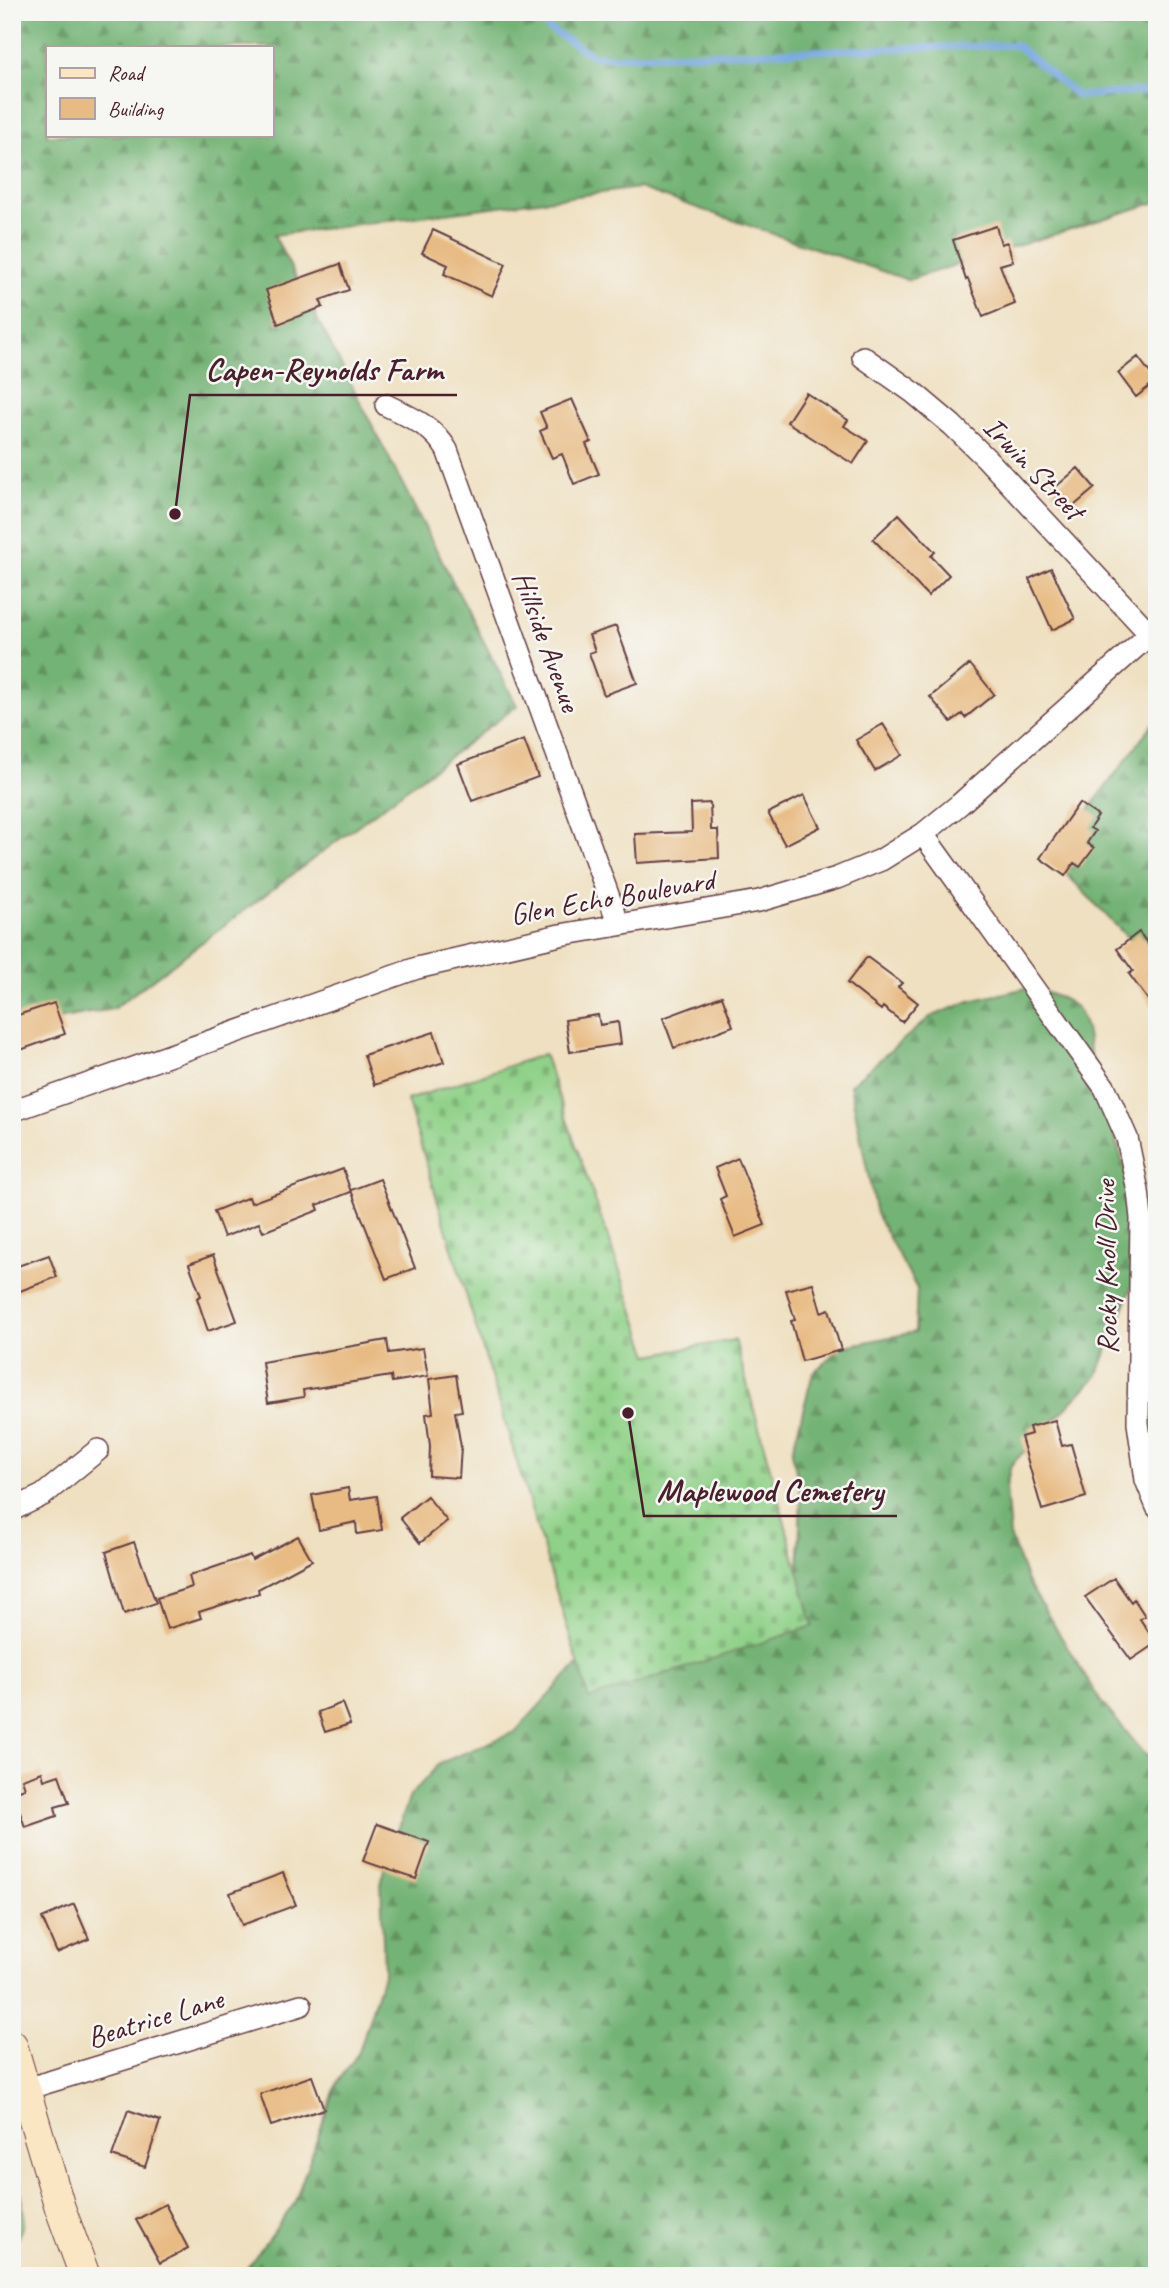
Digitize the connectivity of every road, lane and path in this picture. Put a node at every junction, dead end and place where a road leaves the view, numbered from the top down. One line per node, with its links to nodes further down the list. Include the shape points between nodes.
1 (863, 357): 3 (street, Irwin Street, via 952,425)
2 (386, 405): 5 (street, Hillside Avenue, via 426,426 447,450)
3 (1153, 631): 4 (street, Glen Echo Boulevard)
4 (923, 834): 5 (street, Glen Echo Boulevard, via 881,859 794,892); 7 (street, Rocky Knoll Drive, via 1105,1088 1128,1138 1138,1191)
5 (619, 925): 6 (street, Glen Echo Boulevard, via 501,947 405,972)
6 (12, 1111)
7 (1149, 1217): 9 (street, Rocky Knoll Drive, via 1138,1423 1146,1480)
8 (99, 1450): 10 (street, via 43,1495)
9 (1157, 1507)
10 (12, 1510)
11 (301, 2005): 13 (street, Beatrice Lane)
12 (12, 2045): 13 (main road)
13 (26, 2089): 14 (main road, via 60,2208)
14 (85, 2275)

